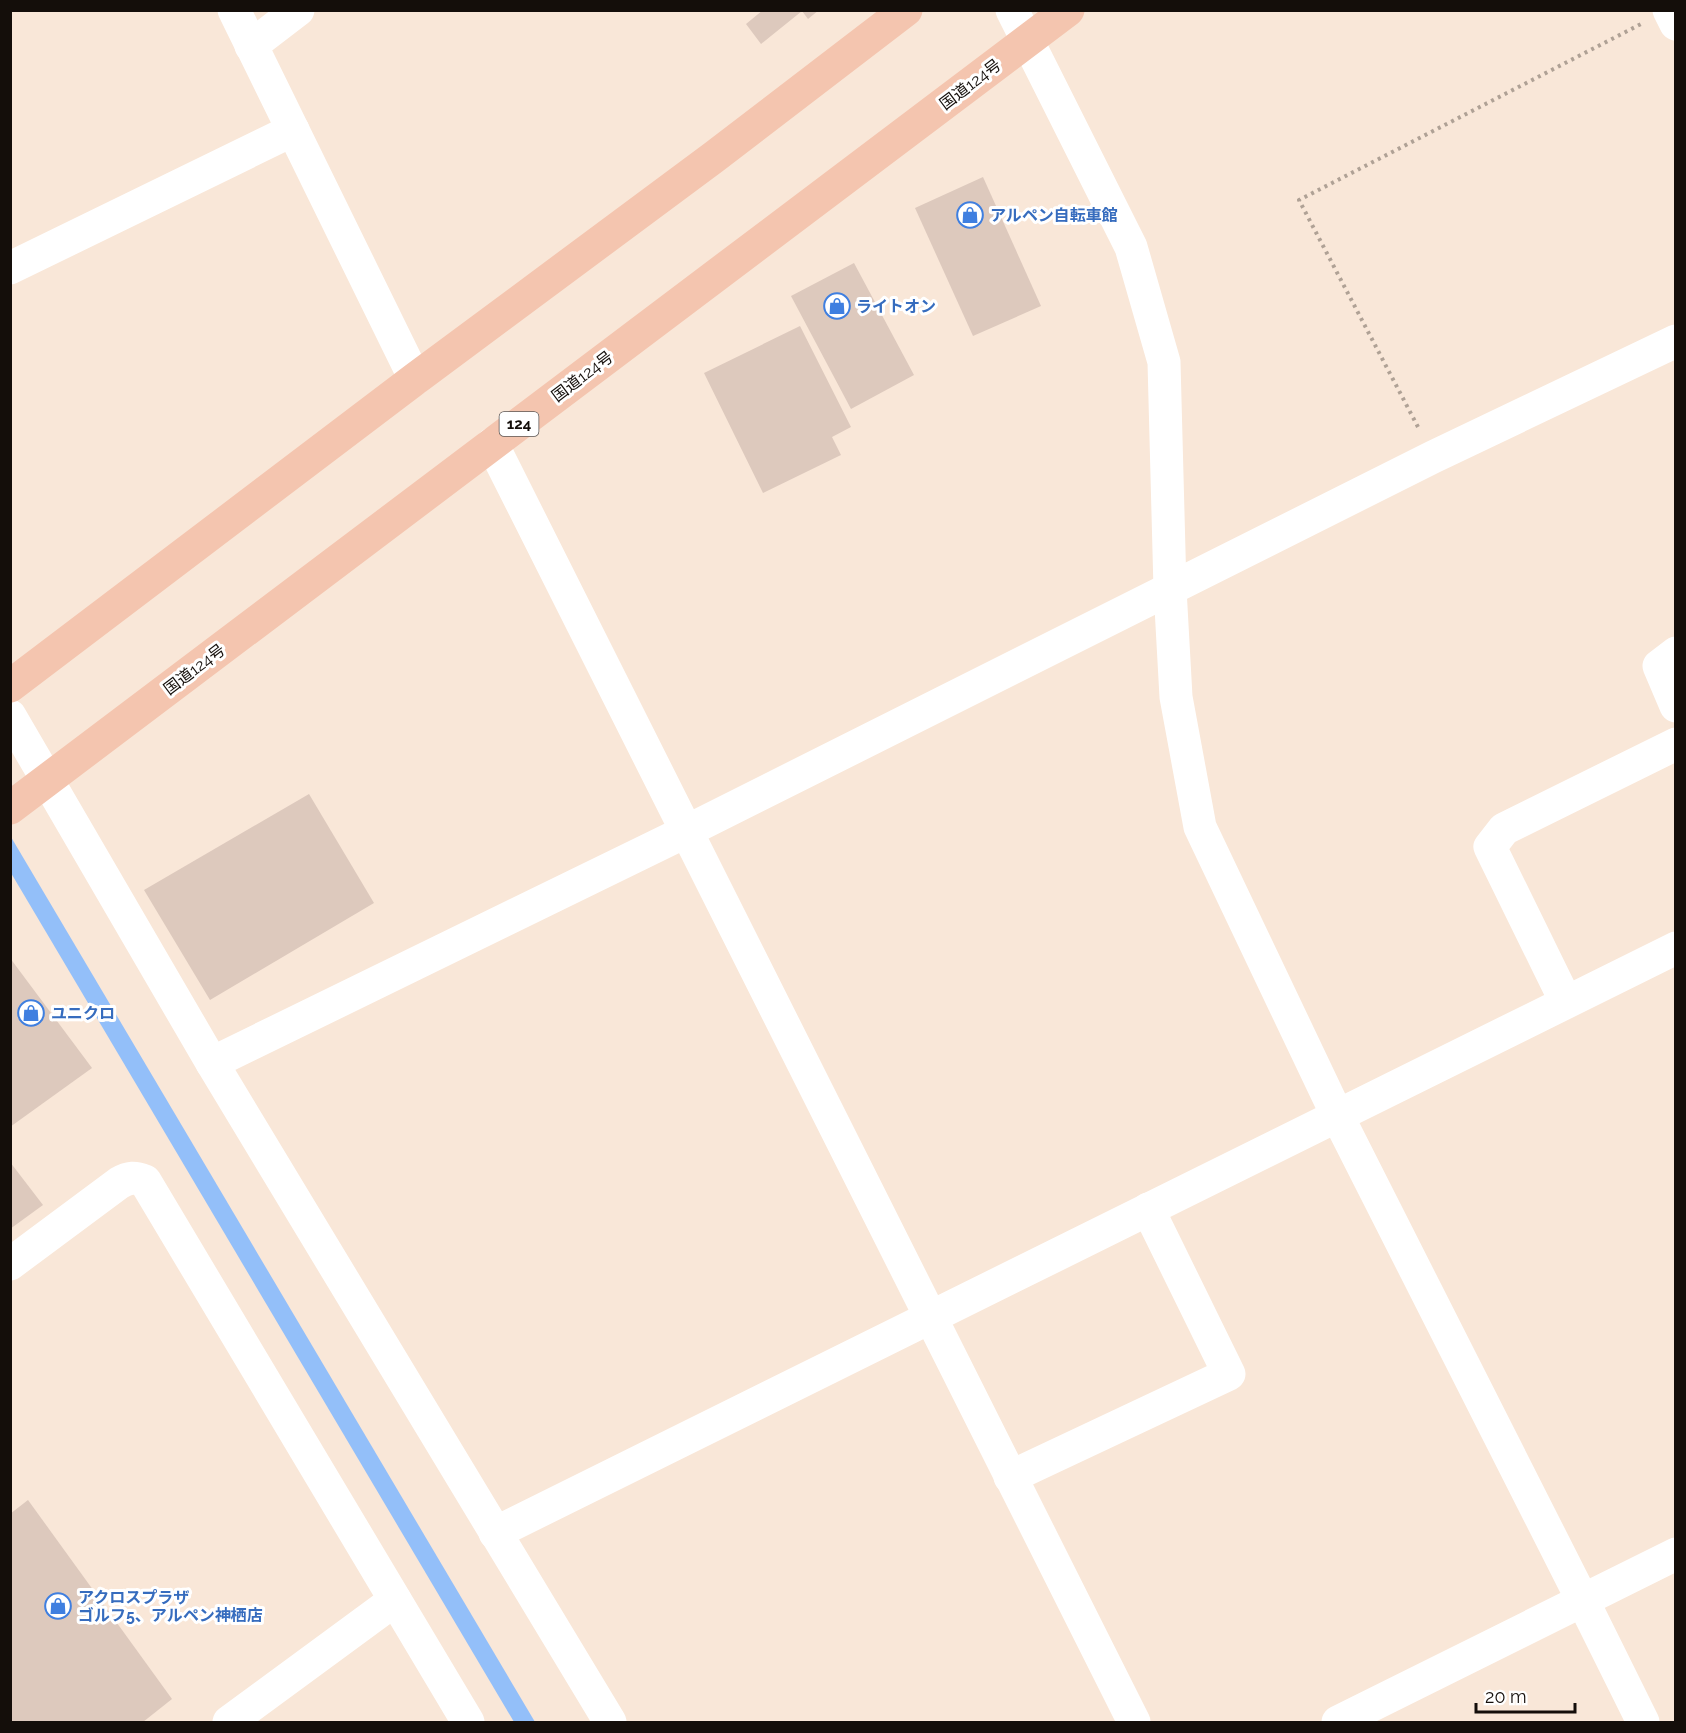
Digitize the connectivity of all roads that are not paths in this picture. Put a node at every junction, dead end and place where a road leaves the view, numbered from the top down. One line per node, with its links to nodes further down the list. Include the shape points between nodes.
1 (234, 10): 7 (street)
2 (298, 10): 7 (street)
3 (906, 10): 11 (highway)
4 (1012, 10): 6 (street)
5 (1068, 10): 6 (highway, 国道124号 / 124)
6 (1027, 41): 12 (highway, 国道124号 / 124); 13 (street, via 1131,247 1164,362)
7 (251, 46): 8 (street)
8 (293, 130): 9 (street); 11 (street)
9 (10, 268)
10 (1676, 342): 13 (street, via 1433,457)
11 (415, 379): 15 (highway)
12 (492, 444): 19 (highway, 国道124号 / 124); 21 (street)
13 (1170, 589): 21 (street); 25 (street, via 1176,697 1200,827)
14 (1676, 653): 16 (street, via 1659,666)
15 (10, 686)
16 (1676, 706)
17 (10, 717): 19 (street)
18 (1676, 744): 23 (street, via 1504,830 1490,847)
19 (48, 780): 20 (highway, 国道124号 / 124); 24 (street)
20 (10, 808)
21 (687, 831): 24 (street); 28 (street)
22 (1676, 948): 23 (street)
23 (1566, 1002): 25 (street)
24 (212, 1062): 30 (street)
25 (1338, 1117): 26 (street); 33 (street)
26 (1148, 1209): 28 (street); 29 (street, via 1229,1374)
27 (10, 1264): 32 (street, via 119,1183 128,1178 145,1181)
28 (929, 1317): 29 (street); 30 (street)
29 (1010, 1477): 37 (street)
30 (495, 1533): 36 (street)
31 (1676, 1554): 33 (street)
32 (395, 1600): 34 (street); 35 (street)
33 (1583, 1601): 38 (street); 39 (street)
34 (229, 1722)
35 (468, 1722)
36 (610, 1722)
37 (1134, 1722)
38 (1338, 1722)
39 (1642, 1722)

